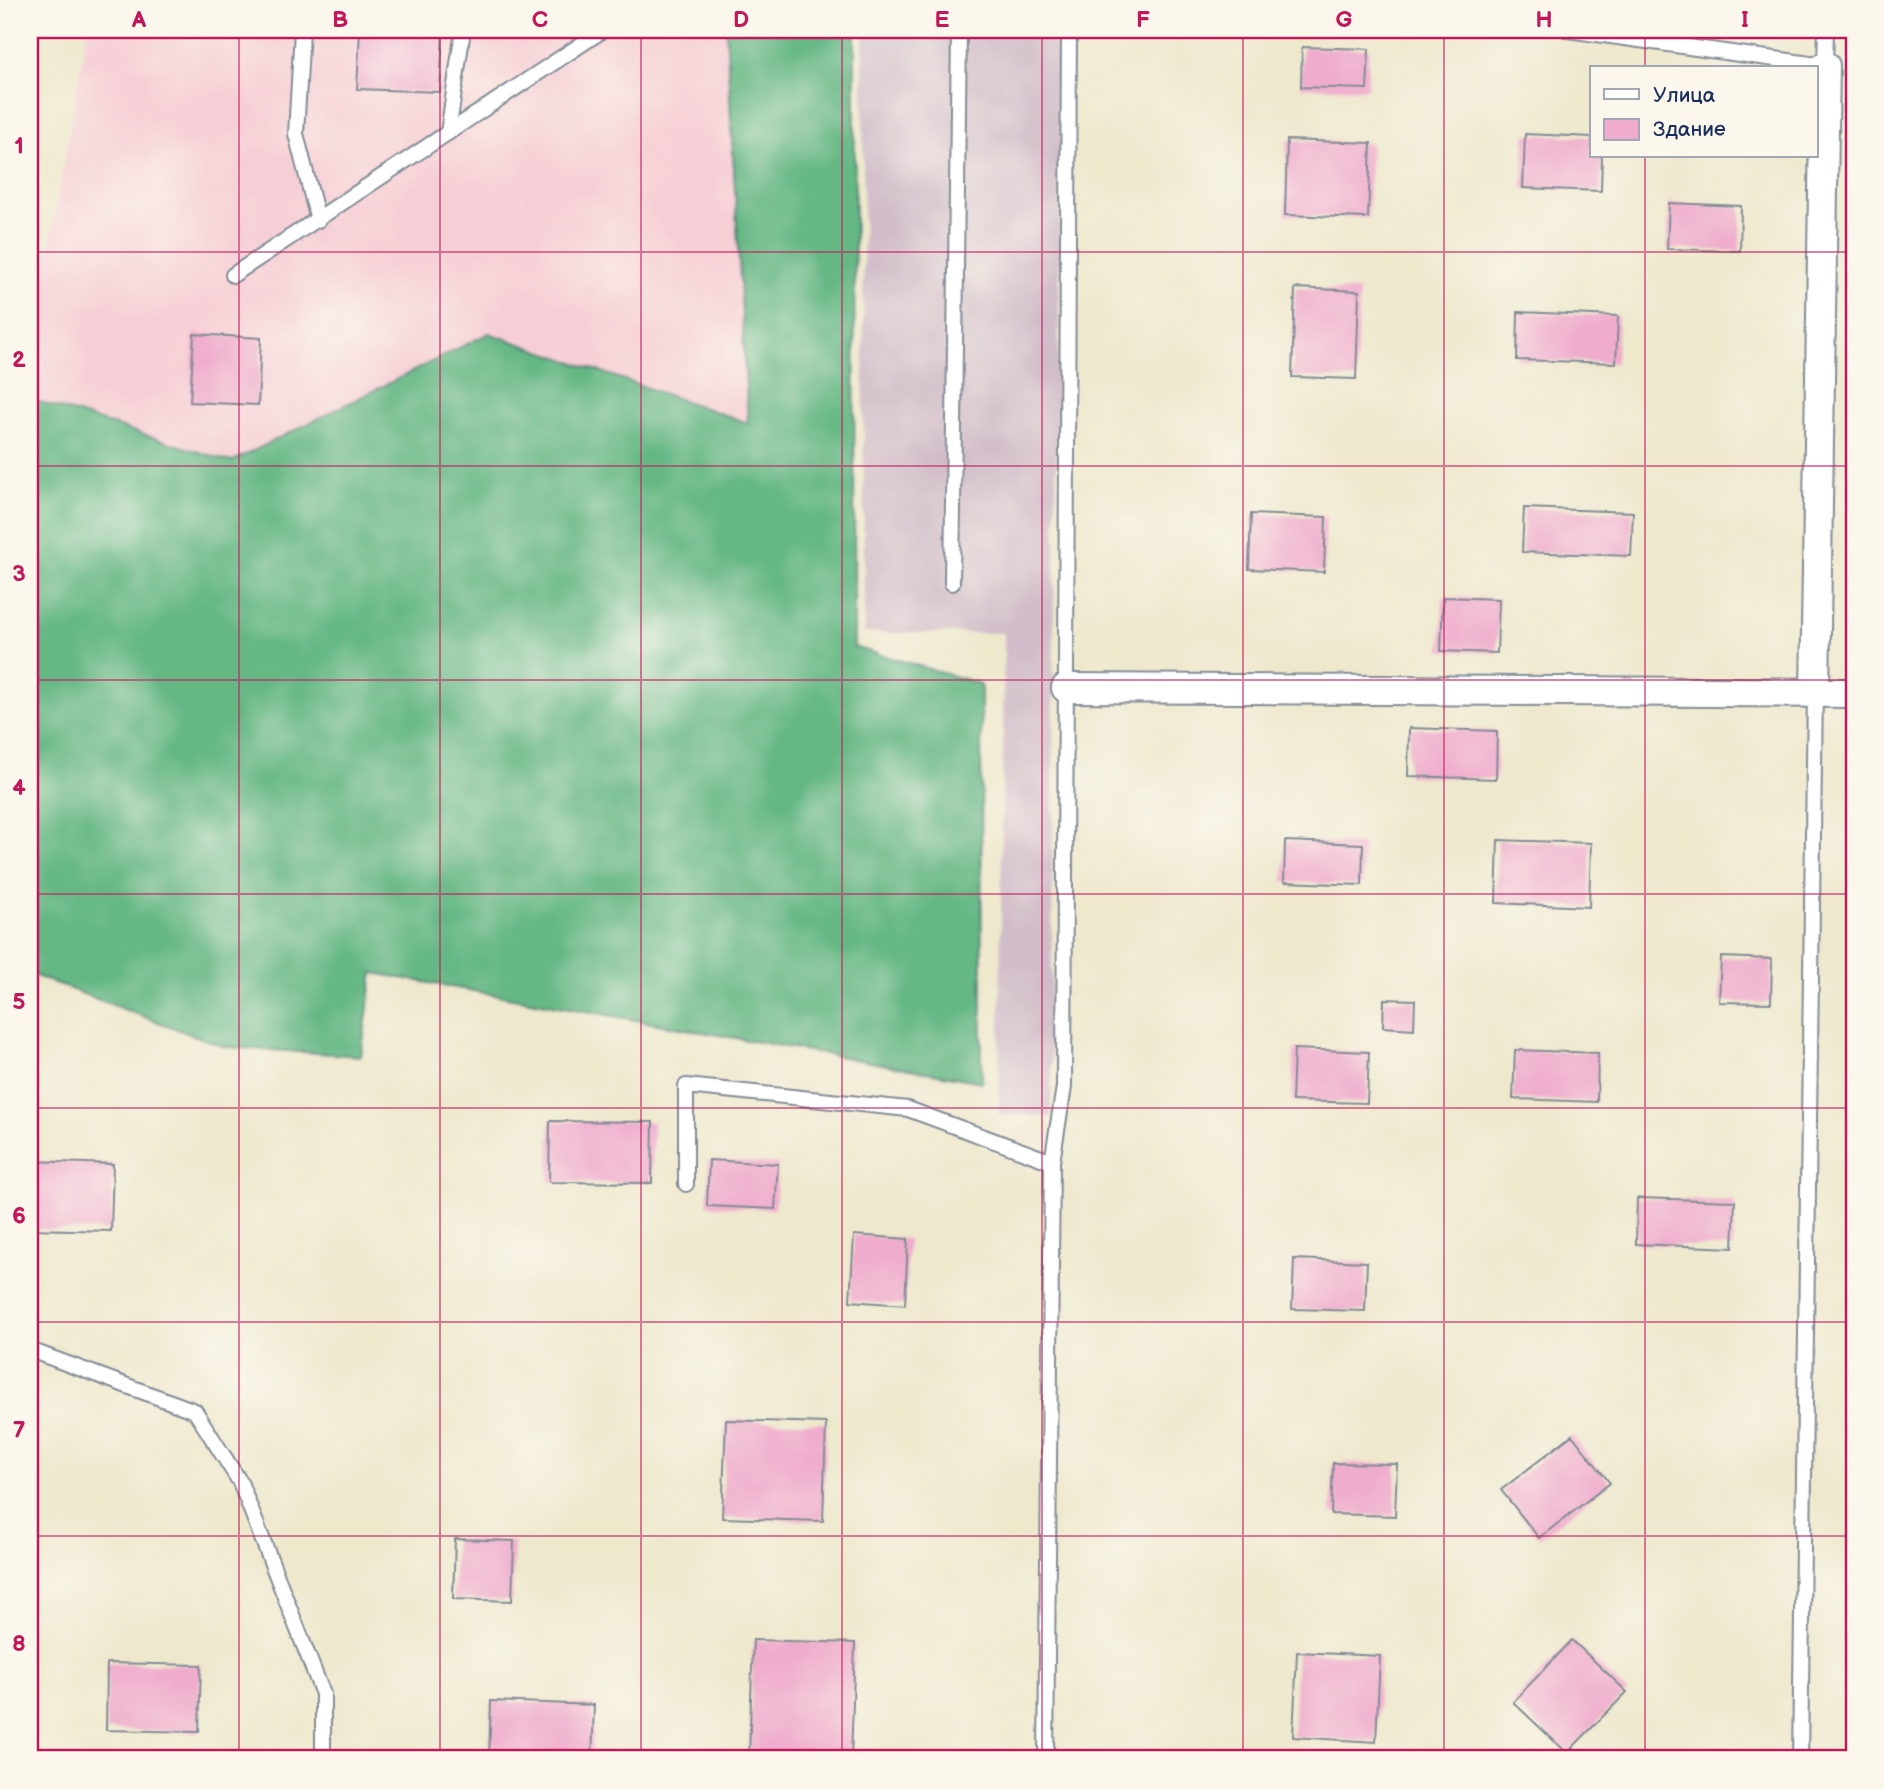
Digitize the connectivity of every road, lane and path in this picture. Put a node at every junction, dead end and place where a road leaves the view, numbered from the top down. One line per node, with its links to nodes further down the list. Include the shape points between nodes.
1 (302, 30): 10 (lane, via 296,134)
2 (463, 30): 9 (lane)
3 (603, 30): 9 (lane)
4 (959, 30): 12 (lane)
5 (1069, 30): 13 (lane)
6 (1568, 30): 8 (lane)
7 (1826, 30): 8 (lane)
8 (1825, 66): 14 (street)
9 (448, 133): 10 (lane)
10 (318, 220): 11 (lane)
11 (233, 275)
12 (952, 583)
13 (1066, 688): 14 (street); 16 (lane, via 1064,1087)
14 (1815, 693): 15 (street); 21 (lane)
15 (1854, 693)
16 (1052, 1162): 17 (lane, via 908,1109 686,1086); 20 (lane)
17 (686, 1184)
18 (30, 1350): 19 (lane, via 195,1412 240,1482 323,1694)
19 (323, 1759)
20 (1046, 1759)
21 (1800, 1759)

